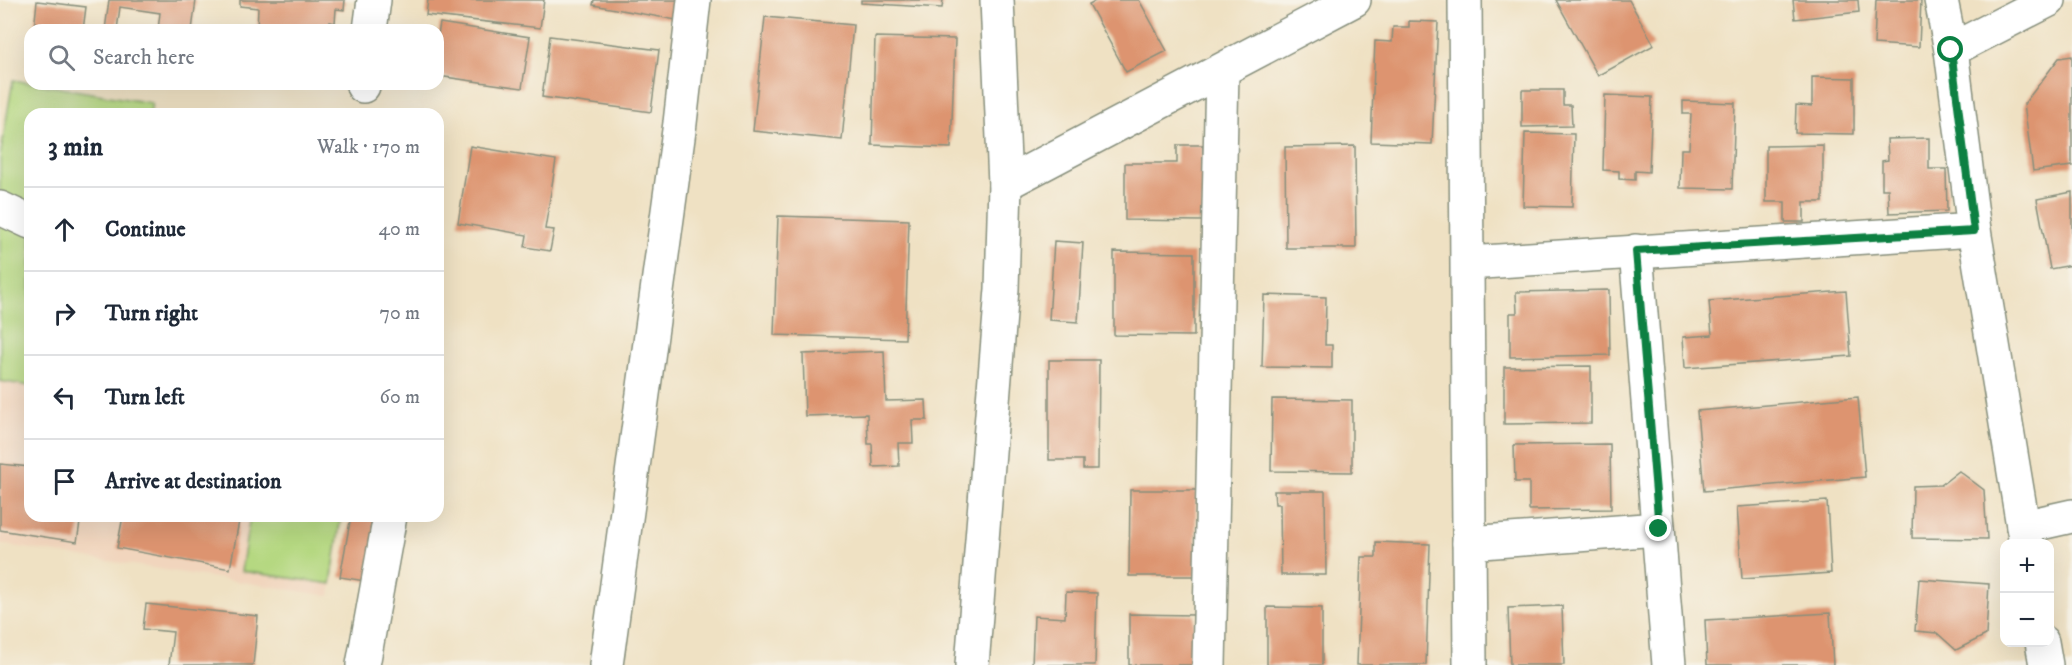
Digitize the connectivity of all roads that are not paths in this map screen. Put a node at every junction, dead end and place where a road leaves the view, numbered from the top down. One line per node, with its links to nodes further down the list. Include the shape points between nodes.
1 (374, 0): 8 (street)
2 (694, 0): 24 (street)
3 (997, 0): 11 (street)
4 (1354, 0): 10 (street)
5 (1465, 0): 16 (street)
6 (1941, 0): 9 (street)
7 (2049, 0): 9 (street)
8 (371, 24)
9 (1951, 50): 14 (street)
10 (1222, 71): 11 (street); 26 (street)
11 (1005, 184): 25 (street, via 1002,290)
12 (0, 208): 13 (street)
13 (24, 219)
14 (1974, 231): 15 (street); 20 (street)
15 (1636, 251): 16 (street); 19 (street)
16 (1467, 263): 21 (street)
17 (2072, 516): 20 (street)
18 (389, 522): 23 (street)
19 (1659, 529): 21 (street); 28 (street)
20 (2024, 535)
21 (1469, 543): 27 (street)
22 (2043, 647): 29 (street)
23 (363, 665)
24 (606, 665)
25 (972, 665)
26 (1209, 665)
27 (1470, 665)
28 (1669, 665)
29 (2046, 665)

